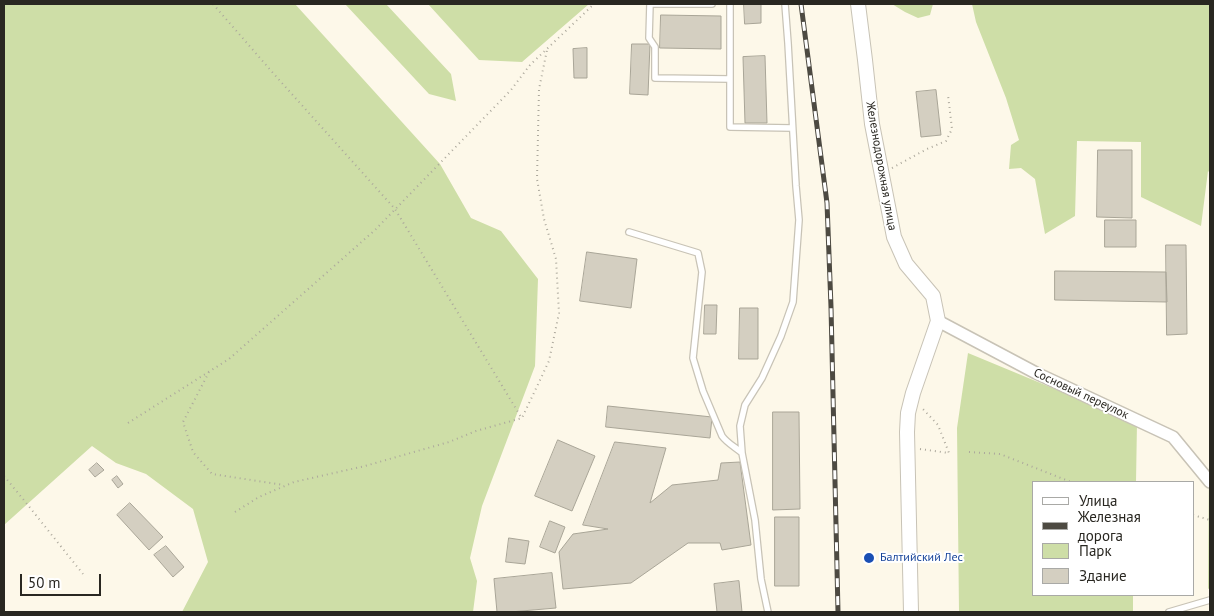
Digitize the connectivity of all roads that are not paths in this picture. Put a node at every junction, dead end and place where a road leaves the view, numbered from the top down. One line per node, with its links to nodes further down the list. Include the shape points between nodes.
1 (712, 4): 5 (lane, via 650,4 649,38 655,47 655,78)
2 (730, 4): 5 (lane)
3 (785, 4): 6 (lane)
4 (858, 4): 8 (street, Железнодорожная улица, via 872,124 894,237 906,264 933,296)
5 (729, 79): 6 (lane, via 730,127)
6 (792, 128): 9 (lane, via 799,220 793,302 762,378 745,406 740,426)
7 (630, 232): 9 (lane, via 698,253 702,272 693,358 722,436)
8 (938, 322): 10 (street, Сосновый переулок, via 1036,373 1172,437); 13 (street, via 908,413)
9 (742, 453): 12 (lane)
10 (1210, 482)
11 (1210, 600): 14 (lane)
12 (768, 612)
13 (911, 612)
14 (1169, 612)

